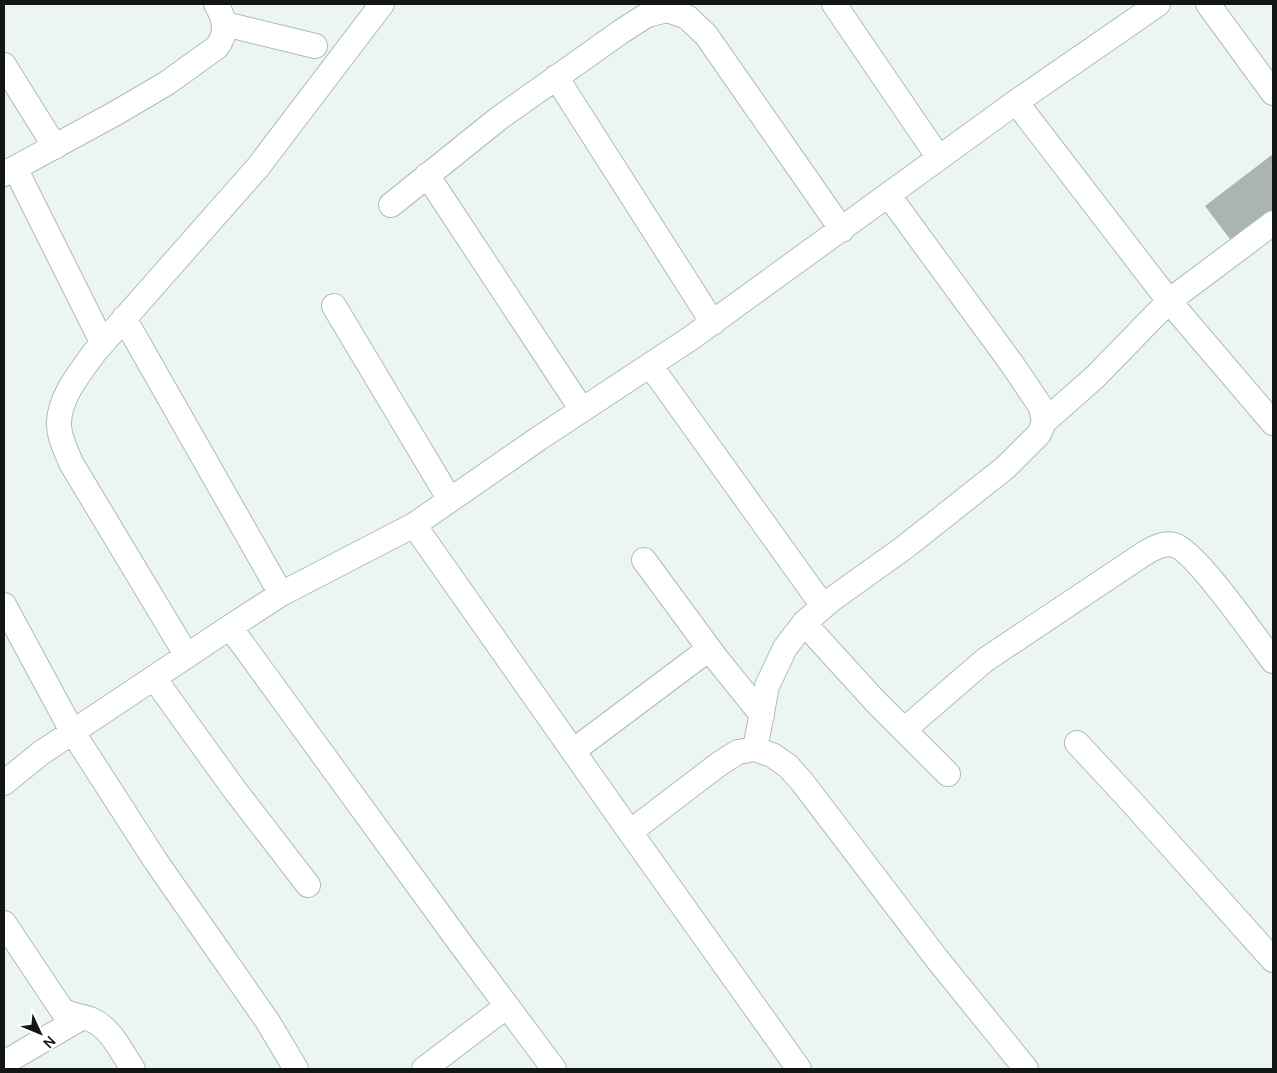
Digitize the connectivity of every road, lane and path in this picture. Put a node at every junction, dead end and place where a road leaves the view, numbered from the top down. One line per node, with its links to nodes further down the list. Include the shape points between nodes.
1 (382, 4): 21 (street, via 258,167)
2 (834, 4): 12 (street)
3 (1158, 4): 10 (street)
4 (1208, 4): 9 (street)
5 (221, 14): 6 (street); 11 (street, via 222,40 217,47 167,83)
6 (315, 46)
7 (4, 64): 11 (street)
8 (556, 77): 14 (street); 18 (street, via 647,15 666,10 687,17 706,35); 22 (street)
9 (1273, 93)
10 (1016, 102): 12 (street); 19 (street)
11 (54, 147): 13 (street)
12 (939, 158): 15 (street)
13 (9, 171): 23 (street)
14 (428, 175): 16 (street); 25 (street)
15 (889, 196): 18 (street); 26 (street, via 1012,364 1041,407)
16 (391, 205)
17 (1273, 223): 19 (street)
18 (842, 230): 22 (street)
19 (1169, 301): 26 (street, via 1095,377); 27 (street)
20 (334, 306): 28 (street)
21 (124, 318): 23 (street); 31 (street)
22 (713, 323): 24 (street)
23 (102, 342): 37 (street, via 63,401 58,423 62,442 71,463)
24 (650, 365): 25 (street); 33 (street)
25 (582, 410): 28 (street)
26 (1044, 422): 33 (street, via 1039,434 1006,467 905,547)
27 (1273, 423)
28 (450, 500): 29 (street)
29 (414, 525): 31 (street); 45 (street)
30 (644, 560): 36 (street)
31 (281, 594): 35 (street)
32 (4, 605): 42 (street)
33 (823, 606): 34 (street)
34 (804, 623): 40 (street, via 785,648 767,686); 41 (street)
35 (230, 627): 37 (street); 52 (street)
36 (709, 649): 40 (street); 45 (street)
37 (187, 656): 39 (street)
38 (1273, 662): 41 (street, via 1208,576 1187,554 1174,545 1160,545 985,660)
39 (154, 678): 42 (street); 49 (street)
40 (762, 715): 44 (street)
41 (904, 730): 46 (street)
42 (72, 731): 47 (street); 56 (street, via 155,860 268,1022)
43 (1077, 743): 51 (street)
44 (755, 749): 48 (street, via 738,752 718,764); 60 (street, via 788,766)
45 (573, 751): 48 (street)
46 (948, 774)
47 (4, 783)
48 (630, 832): 59 (street)
49 (308, 885)
50 (4, 923): 53 (street, via 62,1010)
51 (1273, 960)
52 (507, 1006): 57 (street); 58 (street)
53 (81, 1018): 54 (street); 55 (street, via 100,1025)
54 (4, 1063)
55 (133, 1069)
56 (296, 1069)
57 (424, 1069)
58 (554, 1069)
59 (799, 1069)
60 (1026, 1069)

